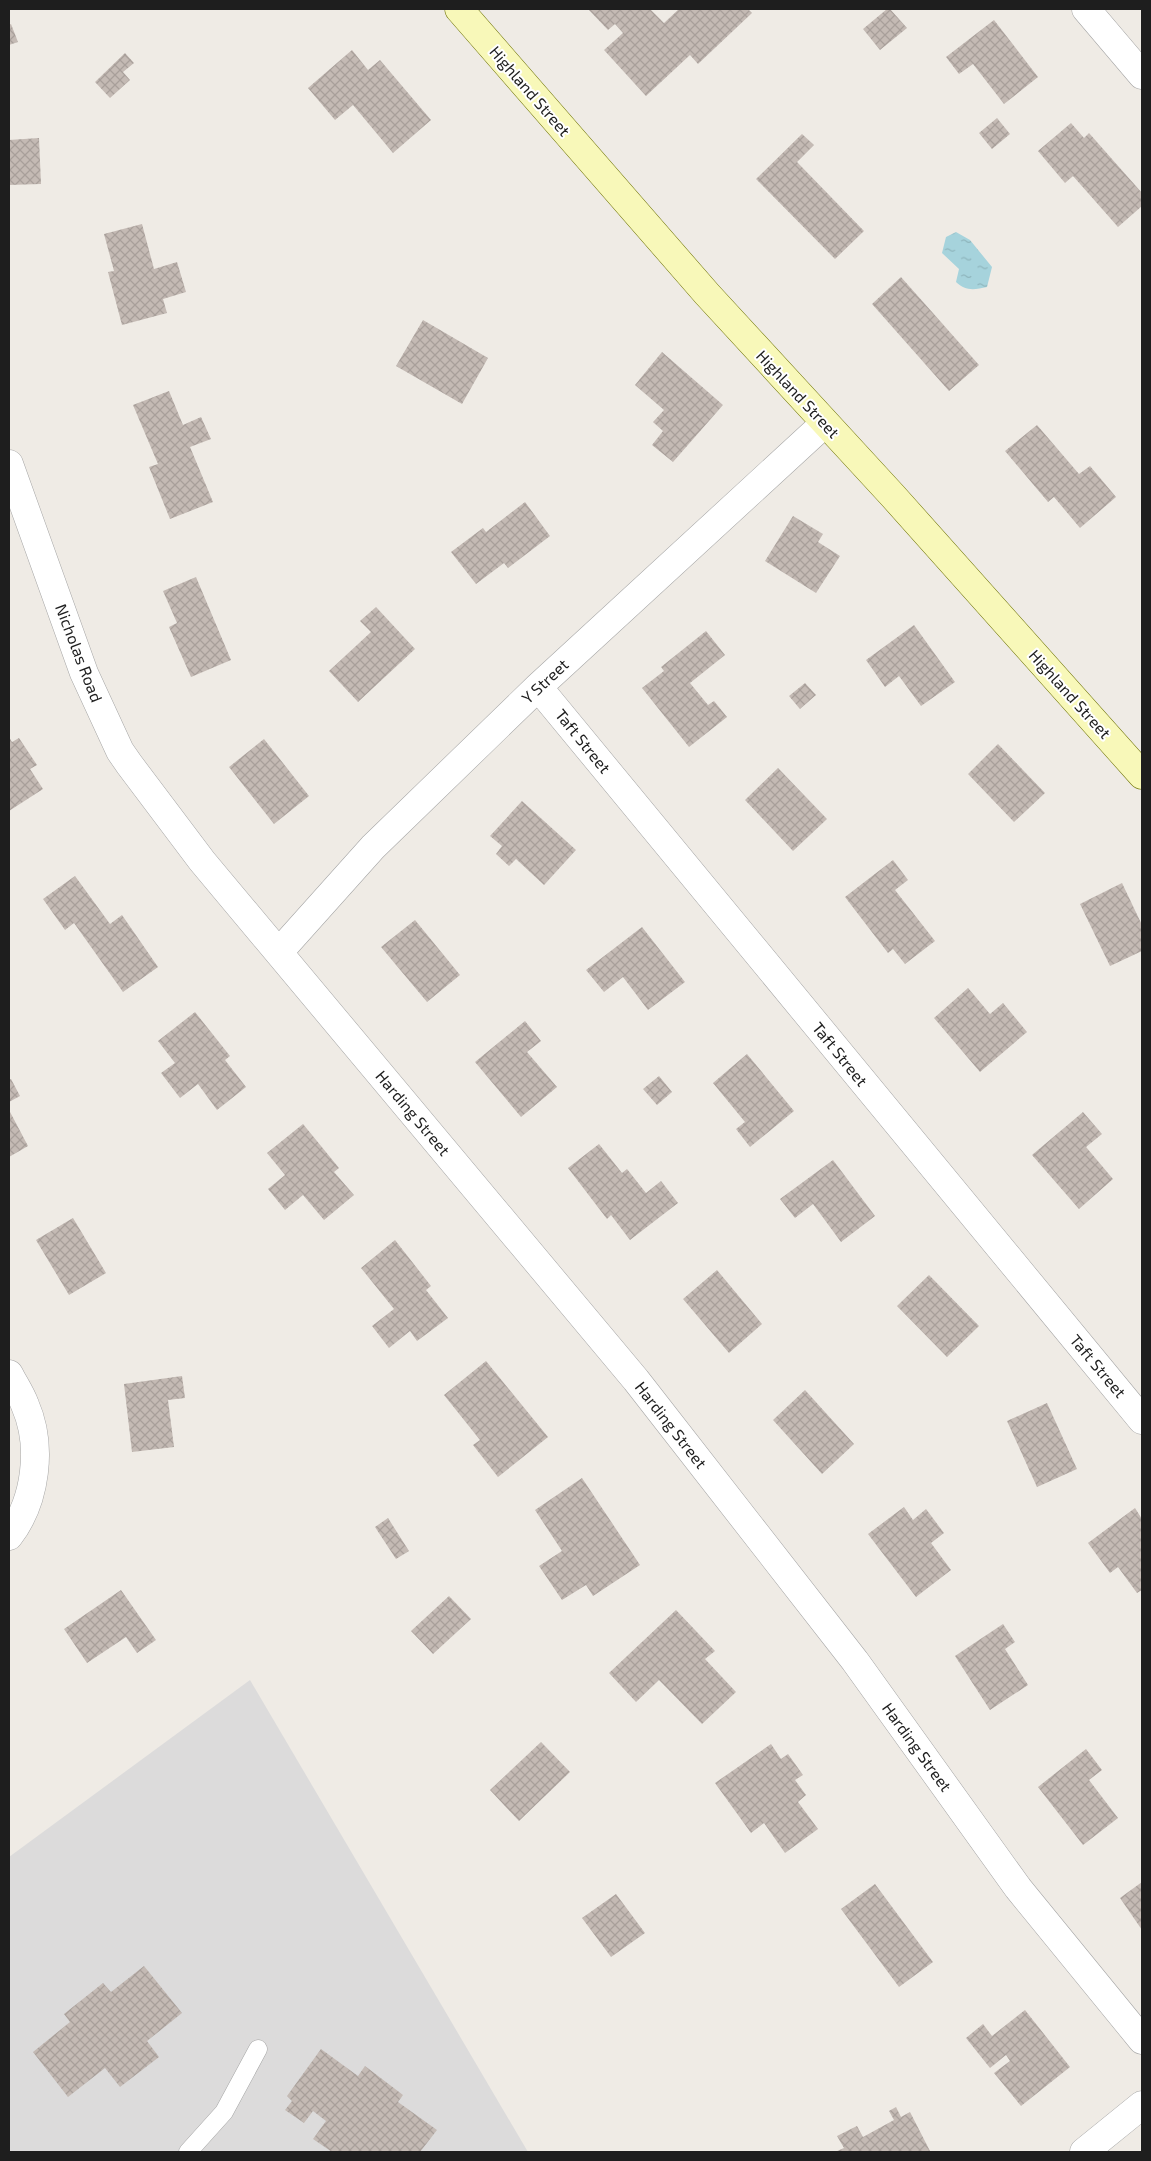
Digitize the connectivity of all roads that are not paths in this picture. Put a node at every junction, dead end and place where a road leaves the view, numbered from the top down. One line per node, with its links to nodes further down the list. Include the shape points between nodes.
1 (459, 9): 4 (street, Highland Street, via 706,294)
2 (1086, 9): 3 (street)
3 (1142, 75)
4 (826, 423): 6 (street, Y Street); 7 (street, Highland Street)
5 (9, 464): 8 (street, Nicholas Road, via 84,673 120,751)
6 (538, 687): 9 (street, Y Street, via 373,848); 11 (street, Taft Street)
7 (1142, 776)
8 (177, 828): 9 (street, Harding Street)
9 (279, 952): 13 (street, Harding Street, via 636,1380 855,1661 1018,1888)
10 (9, 1374): 12 (street, via 26,1406 35,1446 33,1485 19,1524)
11 (1142, 1420)
12 (9, 1536)
13 (1142, 2040)
14 (258, 2048): 16 (lane, via 224,2112)
15 (1142, 2105): 17 (street)
16 (188, 2152)
17 (1084, 2152)

